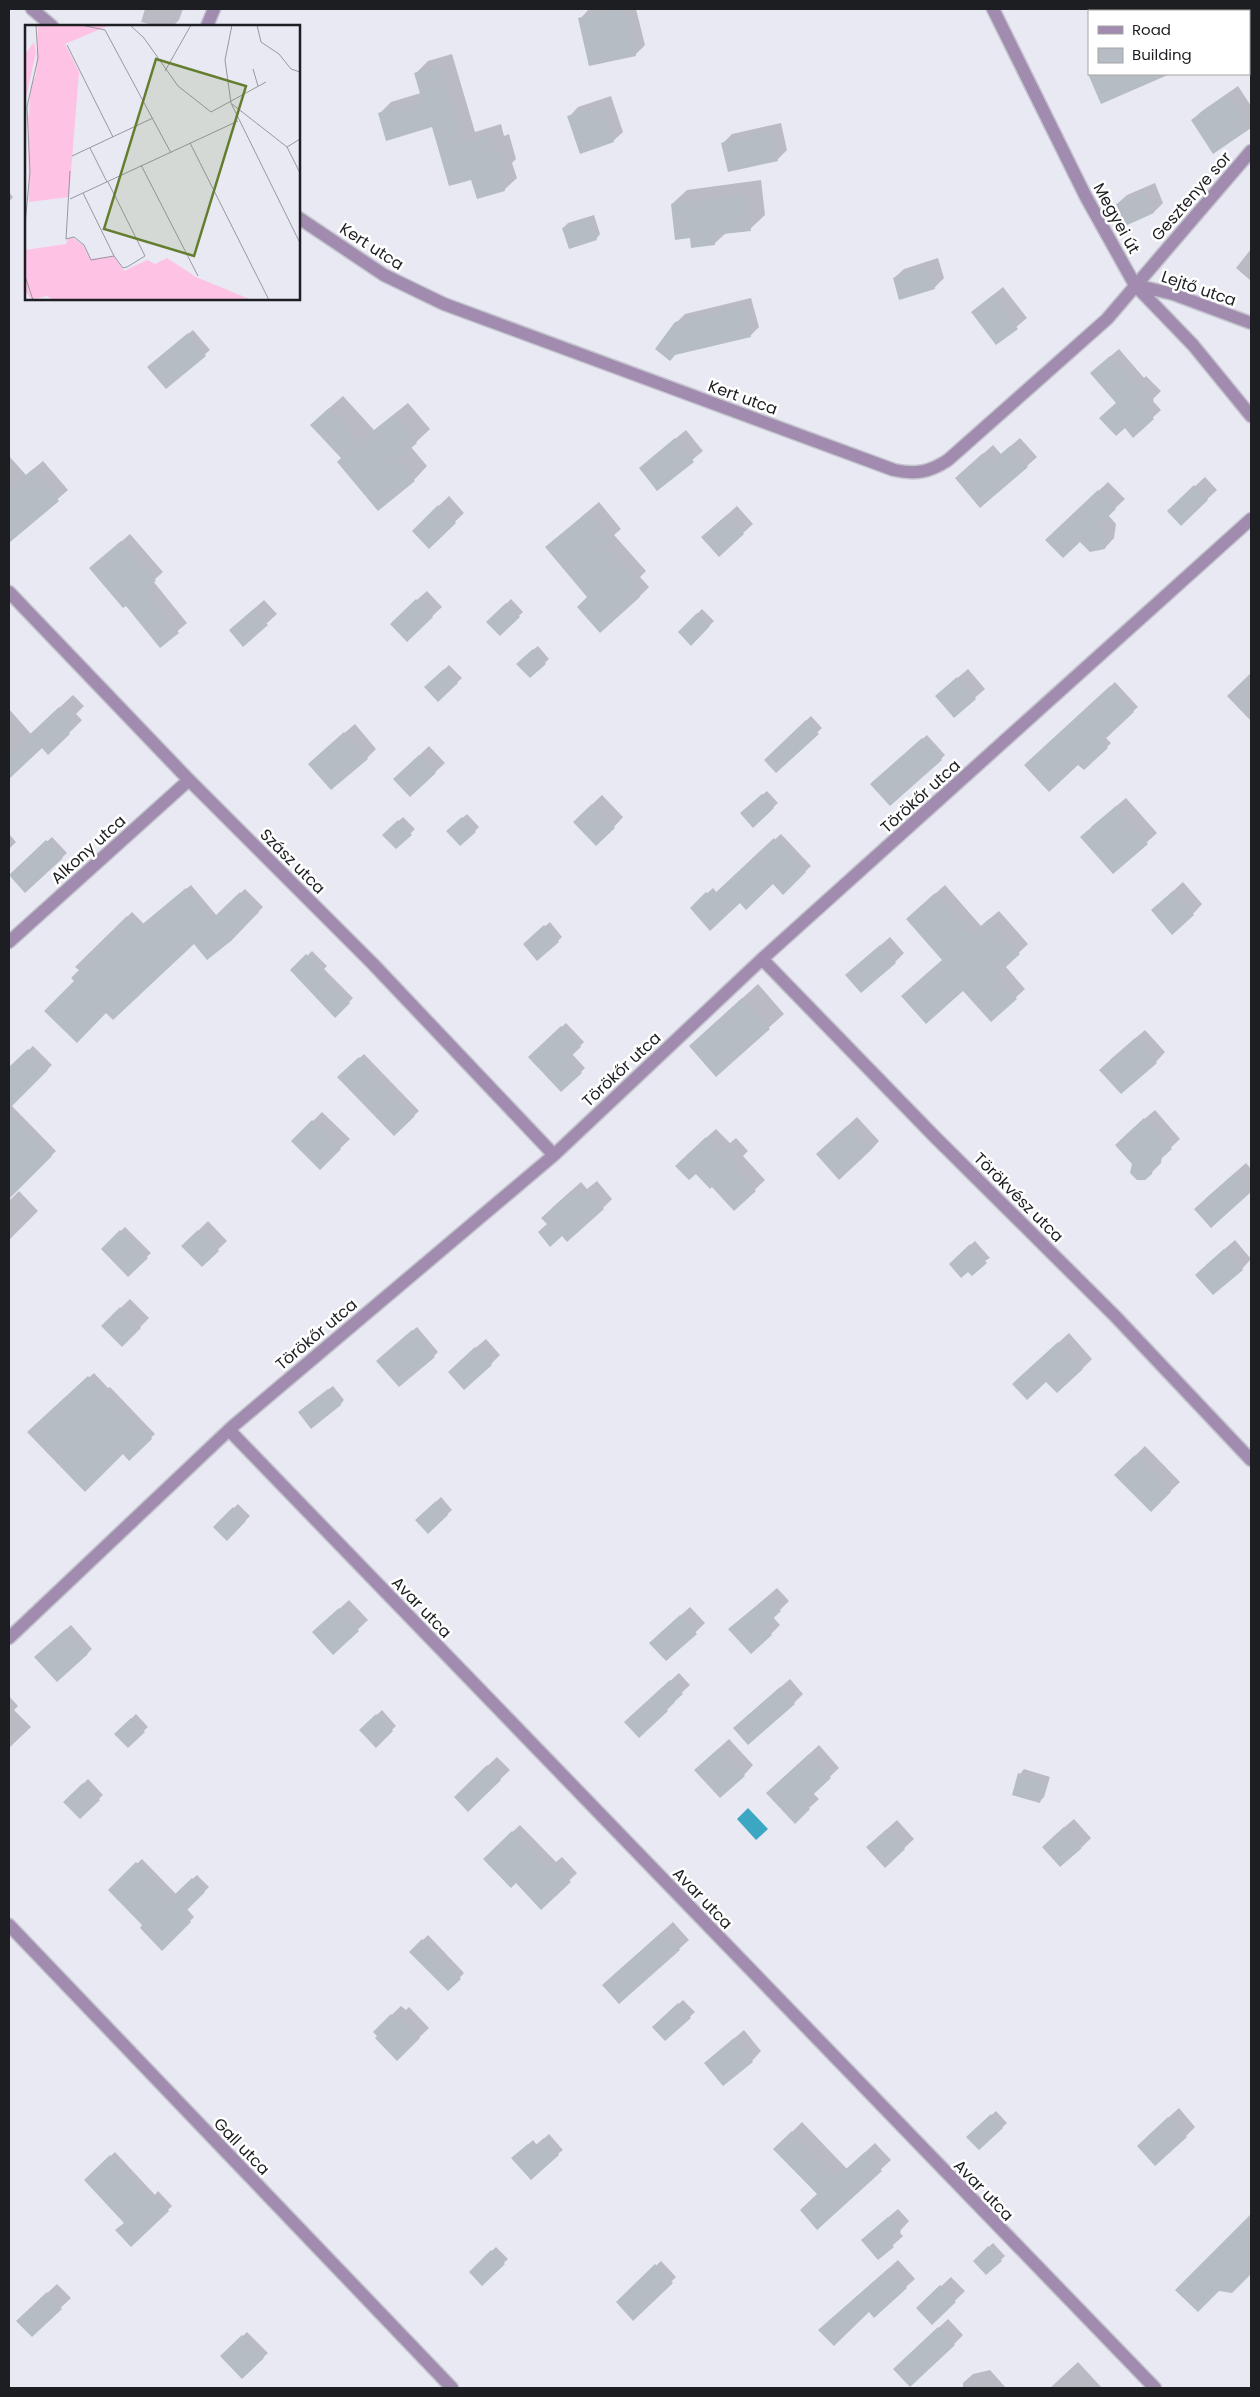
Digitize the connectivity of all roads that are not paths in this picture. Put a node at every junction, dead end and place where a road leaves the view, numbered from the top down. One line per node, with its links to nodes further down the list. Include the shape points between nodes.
1 (32, 9): 4 (street)
2 (214, 9): 5 (street)
3 (993, 9): 8 (street, Megyei út, via 1086,197)
4 (51, 25)
5 (207, 25)
6 (1251, 151): 8 (street, Gesztenye sor)
7 (300, 219): 8 (street, Kert utca, via 384,275 444,304 884,467 910,473 929,471 948,460 1107,319)
8 (1135, 285): 9 (street, Lejtő utca, via 1173,294); 10 (street, Megyei út, via 1193,345)
9 (1251, 323)
10 (1251, 416)
11 (1251, 519): 15 (street, Törökőr utca)
12 (9, 592): 13 (street, Szász utca)
13 (189, 780): 14 (street, Alkony utca); 16 (street, Szász utca, via 373,964)
14 (9, 942)
15 (762, 959): 16 (street, Törökőr utca); 18 (street, Törökvész utca, via 1115,1316)
16 (554, 1155): 17 (street, Törökőr utca)
17 (229, 1430): 19 (street, Törökőr utca); 22 (street, Avar utca)
18 (1251, 1460)
19 (9, 1638)
20 (9, 1925): 21 (street, Gall utca)
21 (452, 2388)
22 (1155, 2388)

